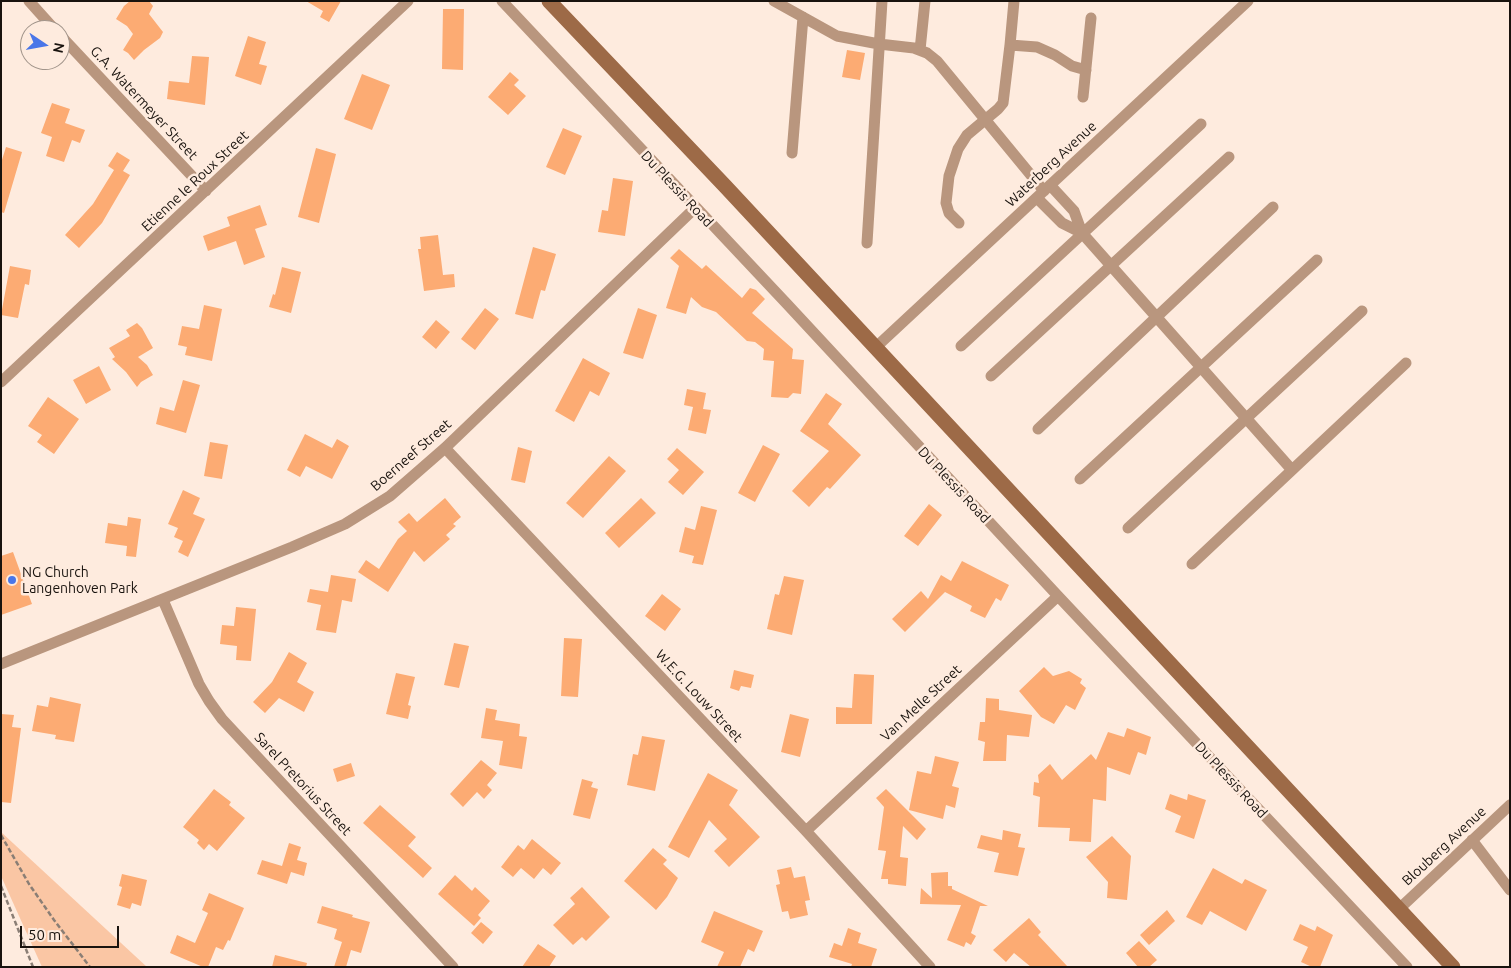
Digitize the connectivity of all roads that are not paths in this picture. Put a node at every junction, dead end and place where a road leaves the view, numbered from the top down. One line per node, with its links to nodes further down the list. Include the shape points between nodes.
1 (28, 1): 12 (street)
2 (408, 1): 23 (street, Etienne le Roux Street)
3 (502, 1): 26 (street, Du Plessis Road)
4 (549, 1): 35 (street)
5 (774, 1): 10 (street)
6 (882, 1): 13 (street)
7 (925, 1): 16 (street)
8 (1014, 1): 14 (street)
9 (1248, 1): 24 (street, Waterberg Avenue)
10 (802, 17): 13 (street, via 837,36); 21 (street)
11 (1091, 18): 17 (street)
12 (46, 20)
13 (879, 44): 16 (street); 29 (street)
14 (1010, 45): 17 (street, via 1037,48); 19 (street, via 1003,103)
15 (70, 46): 23 (street, G.A. Watermeyer Street)
16 (920, 50): 19 (street, via 937,61)
17 (1086, 70): 18 (street)
18 (1083, 97)
19 (985, 120): 24 (street); 27 (street, via 967,135 949,176 946,203 949,213)
20 (1201, 124): 28 (street)
21 (792, 153)
22 (1229, 157): 31 (street)
23 (206, 191): 39 (street, Etienne le Roux Street)
24 (1044, 191): 28 (street, via 1062,222); 28 (street, via 1074,211); 35 (street, Waterberg Avenue)
25 (1273, 207): 33 (street)
26 (695, 208): 42 (street, Boerneef Street); 47 (street, Du Plessis Road)
27 (959, 223)
28 (1082, 232): 31 (street); 34 (street)
29 (867, 243)
30 (1316, 260): 37 (street)
31 (1111, 266): 33 (street); 38 (street)
32 (1362, 311): 40 (street)
33 (1156, 317): 37 (street); 41 (street)
34 (961, 346)
35 (875, 348): 54 (street)
36 (1406, 363): 43 (street)
37 (1199, 367): 40 (street); 44 (street)
38 (991, 376)
39 (1, 382)
40 (1245, 419): 43 (street); 45 (street)
41 (1038, 429)
42 (445, 448): 48 (street, Boerneef Street, via 390,496 345,524); 51 (street, W.E.G. Louw Street)
43 (1292, 470): 46 (street)
44 (1080, 479)
45 (1128, 528)
46 (1192, 564)
47 (1058, 596): 51 (street, Van Melle Street); 57 (street, Du Plessis Road)
48 (163, 600): 49 (street, Boerneef Street); 55 (street, Sarel Pretorius Street, via 199,684 222,720)
49 (1, 664)
50 (1510, 805): 52 (street, Blouberg Avenue)
51 (806, 831): 56 (street, W.E.G. Louw Street)
52 (1472, 840): 53 (street); 54 (street, Blouberg Avenue)
53 (1510, 890)
54 (1399, 909): 58 (street)
55 (454, 967)
56 (930, 967)
57 (1407, 967)
58 (1453, 967)

